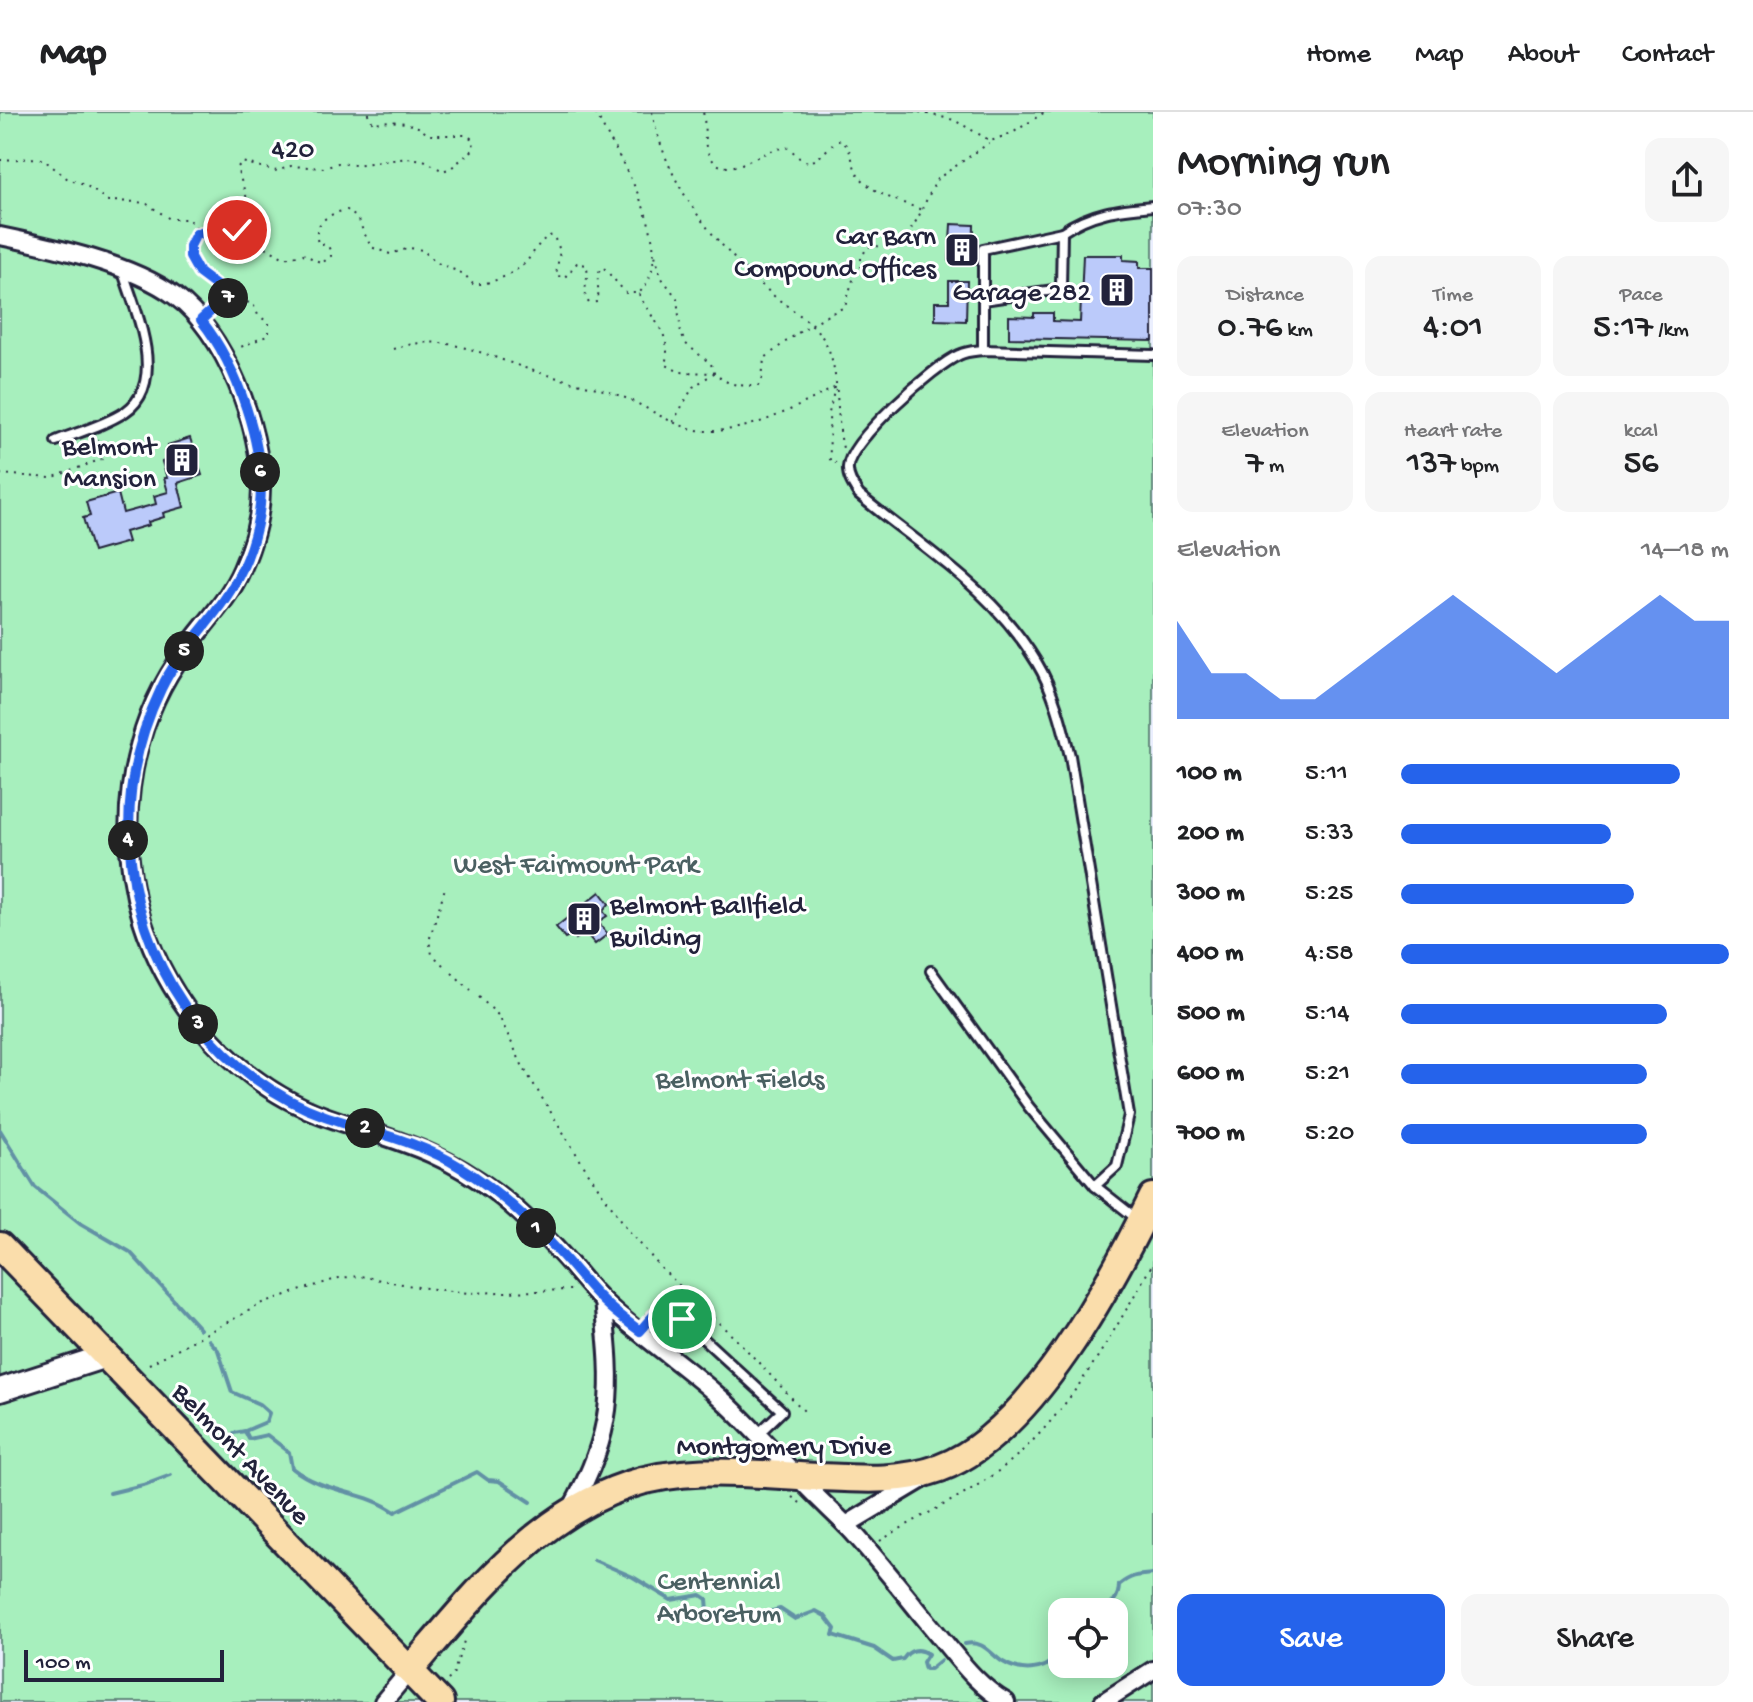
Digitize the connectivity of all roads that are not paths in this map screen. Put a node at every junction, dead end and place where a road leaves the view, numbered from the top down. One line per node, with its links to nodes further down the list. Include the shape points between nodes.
1 (1153, 206): 2 (lane, via 1105,211)
2 (1062, 232): 5 (lane, via 983,249); 5 (lane, via 1061,289)
3 (0, 236): 4 (street)
4 (123, 271): 8 (lane, via 144,337 148,370 140,396 127,411); 14 (street, via 172,294 201,320 224,354 240,392 260,470 260,507 241,571 162,686 138,751 129,802 129,850 151,944 184,1006 244,1069 322,1115 393,1136 459,1166 528,1220)
5 (983, 300): 6 (lane)
6 (983, 350): 7 (lane); 10 (lane, via 956,356 926,378 862,437 847,466 859,495 979,590 1015,629 1057,709 1070,756 1129,1115 1117,1166)
7 (1153, 355)
8 (56, 441)
9 (931, 971): 10 (lane, via 1029,1107)
10 (1095, 1186): 12 (lane)
11 (1153, 1197): 12 (main road, Montgomery Drive)
12 (1141, 1222): 19 (main road, Montgomery Drive, via 1038,1387 987,1441)
13 (0, 1246): 16 (main road, Belmont Avenue)
14 (603, 1301): 15 (street); 21 (street, via 609,1406 595,1461)
15 (640, 1331): 18 (street); 18 (lane, via 660,1311 682,1319 782,1411)
16 (106, 1356): 17 (street); 23 (main road, Belmont Avenue)
17 (0, 1390)
18 (758, 1434): 20 (street)
19 (942, 1467): 20 (main road, Montgomery Drive, via 915,1475); 22 (street, Montgomery Drive)
20 (790, 1484): 21 (main road, Montgomery Drive, via 713,1471 673,1474 631,1484); 22 (street)
21 (570, 1512): 23 (main road, Montgomery Drive, via 517,1553)
22 (846, 1525): 27 (street, via 974,1677)
23 (410, 1670): 25 (main road, Belmont Avenue); 26 (street)
24 (1153, 1670): 28 (street)
25 (443, 1692)
26 (383, 1702)
27 (1006, 1702)
28 (1103, 1702)

